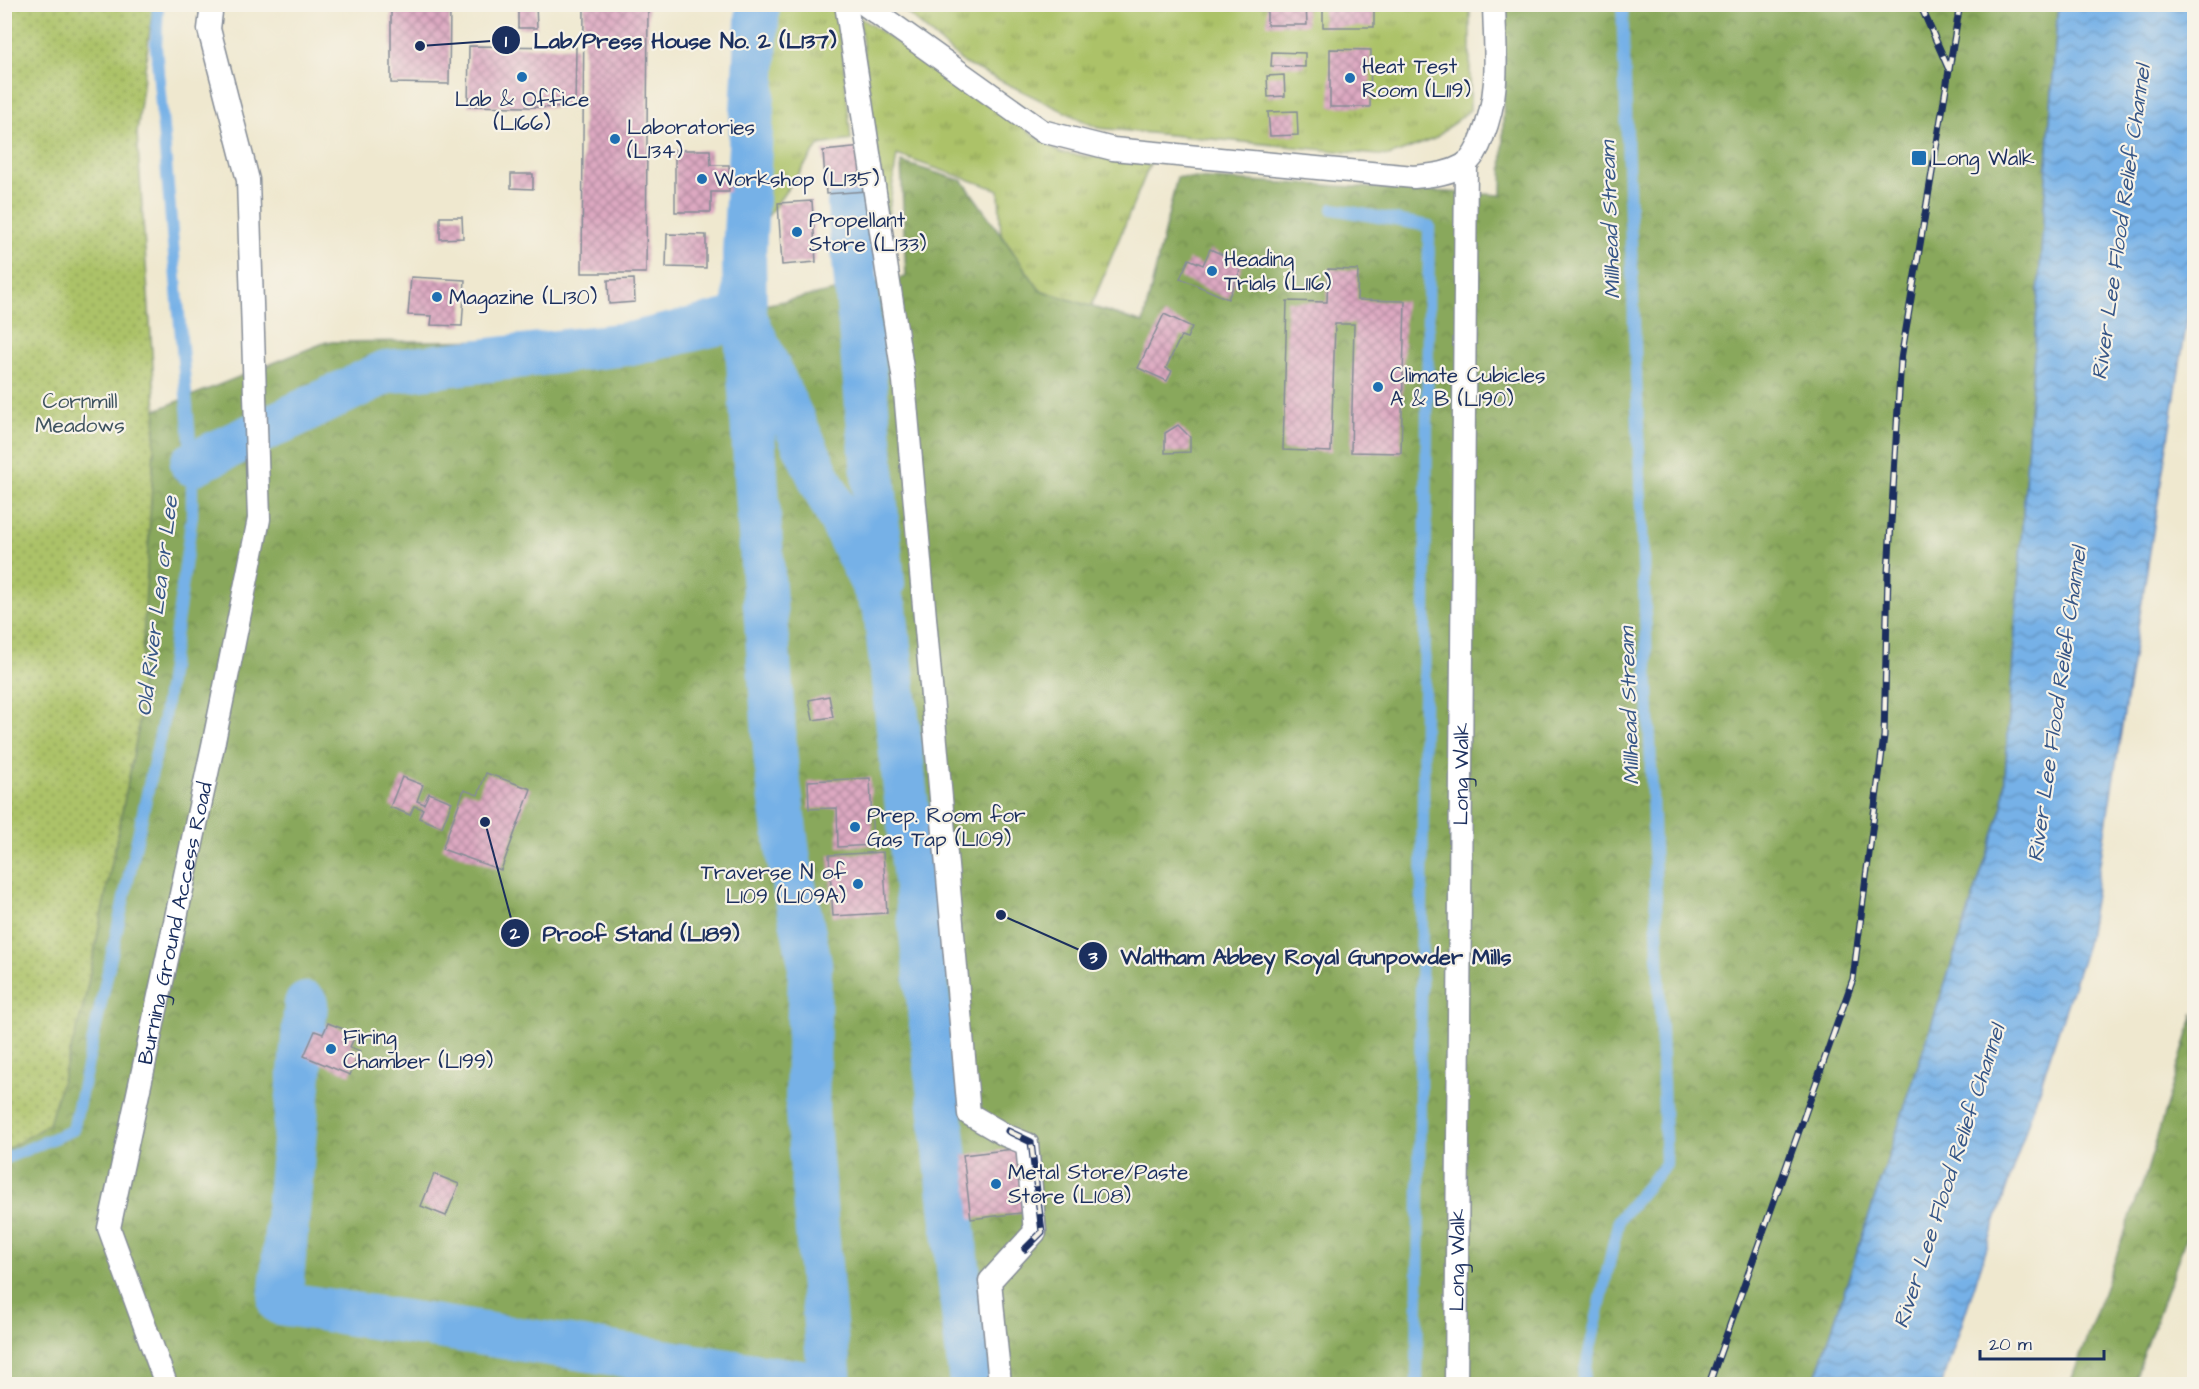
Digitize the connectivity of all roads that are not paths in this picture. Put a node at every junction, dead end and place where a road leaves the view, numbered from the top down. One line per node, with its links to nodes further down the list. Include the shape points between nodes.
1 (212, 4): 6 (lane, Burning Ground Access Road, via 209,29 248,180 259,519 109,1228)
2 (846, 4): 7 (lane, via 904,381 969,1114 1027,1144 1035,1232 990,1281)
3 (864, 4): 5 (lane, via 1042,131 1113,149 1414,177 1445,173)
4 (1494, 4): 5 (lane, via 1496,86 1479,147)
5 (1466, 164): 8 (lane, Long Walk)
6 (166, 1384)
7 (1000, 1384)
8 (1456, 1384)

